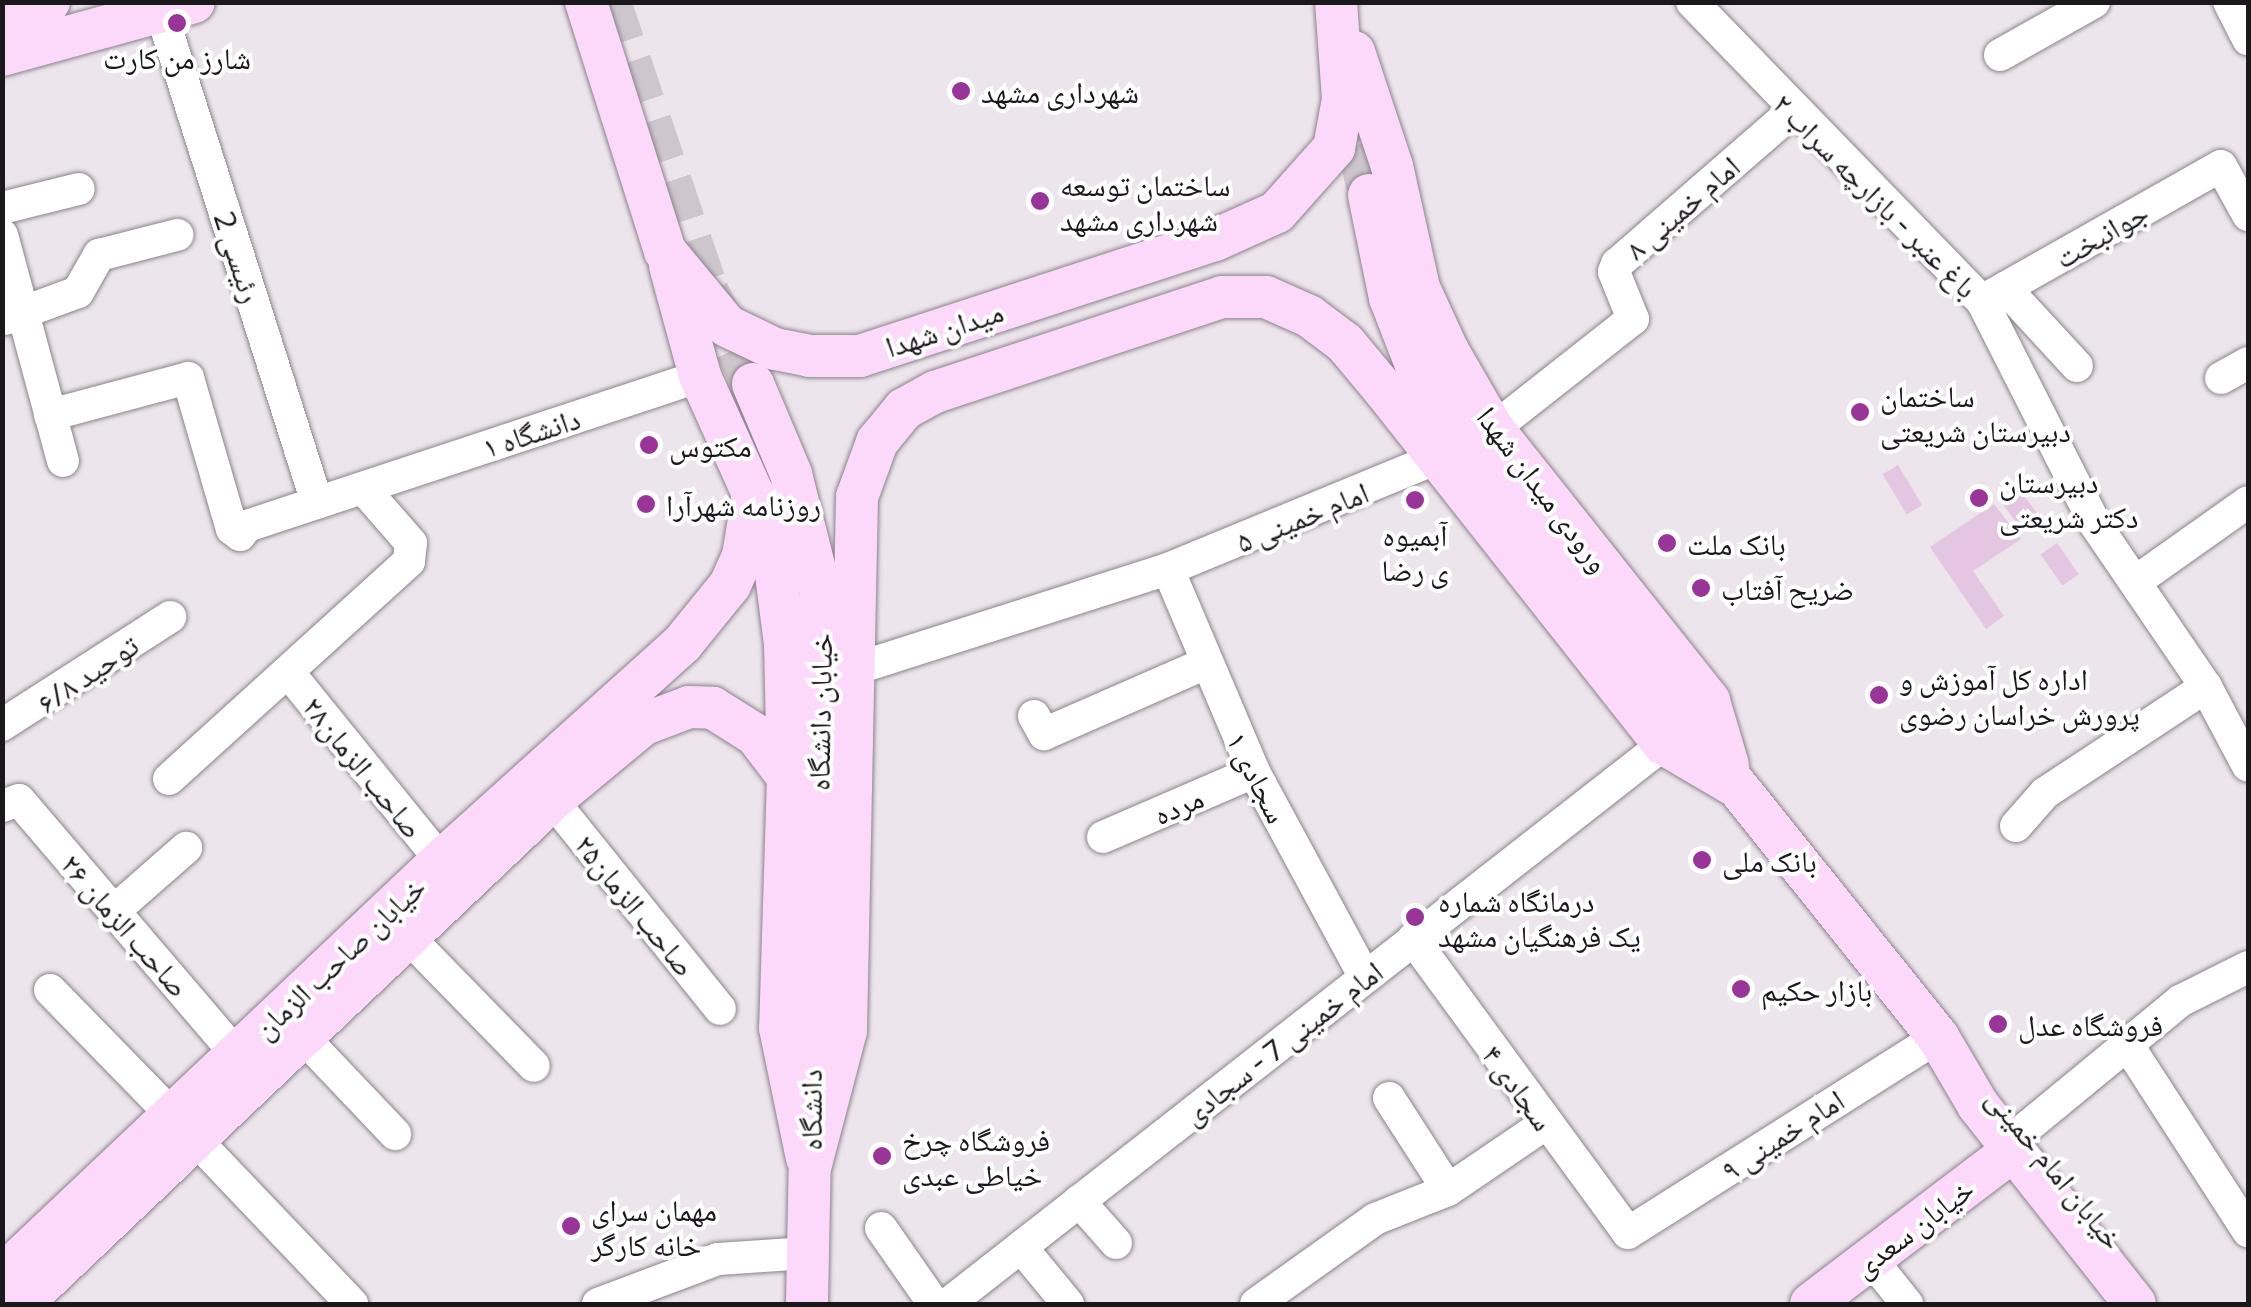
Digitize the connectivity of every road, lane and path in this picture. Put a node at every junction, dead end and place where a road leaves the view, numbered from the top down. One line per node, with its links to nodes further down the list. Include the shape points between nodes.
1 (49, 2): 8 (main road)
2 (586, 2): 19 (main road, میدان شهدا)
3 (1336, 2): 19 (main road, میدان شهدا, via 1343,99 1334,148 1277,212 1215,240 860,356 775,349 726,326); 26 (main road, ورودی میدان شهدا, via 1392,166 1419,288)
4 (1692, 2): 12 (street, باغ عنبر - بازارچه سراب ۲)
5 (2094, 2): 11 (street)
6 (2229, 2): 9 (street)
7 (177, 7): 10 (main road); 32 (street, رئیسی 2)
8 (2, 16)
9 (2245, 50)
10 (2, 55)
11 (2000, 55)
12 (1792, 112): 20 (street, باغ عنبر - بازارچه سراب ۲); 26 (street, امام خمینی ۸, via 1616,264 1633,319)
13 (78, 190): 15 (street)
14 (1369, 194): 42 (main road, via 1390,298 1416,365 1459,440)
15 (2, 208)
16 (2248, 215): 20 (street, جوانبخت, via 2220,166)
17 (177, 235): 21 (street, via 99,255 78,292)
18 (2, 236): 21 (street)
19 (666, 251): 23 (main road)
20 (1994, 295): 22 (street); 34 (street, باغ عنبر - بازارچه سراب ۲, via 2095,524)
21 (13, 317): 25 (street)
22 (2077, 366)
23 (700, 376): 29 (street, دانشگاه ۱); 30 (main road)
24 (753, 384): 64 (main road, خیابان دانشگاه, via 791,474 821,593)
25 (50, 415): 28 (street); 32 (street, دانشگاه ۱, via 188,378 232,530 240,535 247,526)
26 (1493, 429): 47 (main road, ورودی میدان شهدا, via 1710,701)
27 (1435, 459): 33 (street, امام خمینی ۵); 37 (main road, via 1345,344 1308,316 1266,297 1222,297 935,392 904,409 877,442 863,474 853,577); 42 (main road)
28 (63, 461)
29 (363, 488): 32 (street, دانشگاه ۱); 38 (street, via 414,552)
30 (754, 494): 45 (main road, via 775,566 785,644); 53 (main road, خیابان صاحب الزمان, via 743,556 730,585 682,644)
31 (2248, 502): 34 (street)
32 (316, 503)
33 (1168, 569): 36 (street, سجادی ۱); 37 (street, امام خمینی ۵)
34 (2134, 582): 39 (street, باغ عنبر - بازارچه سراب ۲)
35 (170, 617): 41 (street, توحید ۶/۸)
36 (1204, 664): 40 (street, via 1044,734); 44 (street, سجادی ۱)
37 (855, 669): 72 (main road, via 846,1032)
38 (289, 673): 46 (street); 53 (street, صاحب الزمان۲۸)
39 (2206, 687): 43 (street, باغ عنبر - بازارچه سراب ۲); 50 (street, via 2045,794)
40 (1034, 716)
41 (2, 725)
42 (1673, 732): 47 (main road, خیابان امام خمینی); 56 (street, امام خمینی 7 - سجادی)
43 (2248, 766)
44 (1254, 772): 51 (street, مرده); 58 (street, سجادی ۱)
45 (788, 777): 48 (main road, via 756,734 713,708 689,706 644,724); 72 (main road, via 780,1028)
46 (169, 778)
47 (1734, 785): 62 (main road, خیابان امام خمینی)
48 (552, 800): 55 (main road); 60 (street, صاحب الزمان۲۵)
49 (8, 802): 54 (street, صاحب الزمان ۲۶)
50 (2016, 826)
51 (1102, 838)
52 (186, 848): 54 (street)
53 (440, 860): 65 (main road, خیابان صاحب الزمان)
54 (114, 911): 65 (street, صاحب الزمان ۲۶)
55 (408, 937): 61 (main road); 66 (street)
56 (1414, 939): 58 (street, امام خمینی 7 - سجادی); 68 (street, سجادی ۴)
57 (2248, 967): 63 (street, via 2180,1002)
58 (1365, 977): 74 (street, امام خمینی 7 - سجادی)
59 (50, 990): 69 (street)
60 (720, 1010)
61 (302, 1037): 69 (main road); 70 (street)
62 (1938, 1037): 71 (main road, خیابان امام خمینی, via 1978,1105); 77 (street, امام خمینی ۹)
63 (2126, 1044): 71 (street); 76 (street)
64 (810, 1051): 72 (main road, دانشگاه)
65 (236, 1054): 69 (main road, خیابان صاحب الزمان)
66 (534, 1066)
67 (1389, 1098): 73 (street)
68 (1545, 1124): 73 (street); 77 (street, سجادی ۴)
69 (184, 1127): 82 (main road, خیابان صاحب الزمان); 84 (main road); 85 (street)
70 (395, 1134)
71 (2020, 1139): 81 (main road, خیابان سعدی); 93 (main road, خیابان امام خمینی); 94 (main road, خیابان امام خمینی)
72 (810, 1168): 80 (main road)
73 (1448, 1190): 91 (street, via 1375,1219)
74 (1079, 1201): 78 (street); 79 (street, امام خمینی 7 - سجادی)
75 (881, 1228): 88 (street)
76 (2248, 1232)
77 (1628, 1233)
78 (1116, 1243)
79 (1021, 1247): 89 (street, امام خمینی 7 - سجادی); 90 (street)
80 (808, 1253): 86 (street, via 718,1260); 87 (main road)
81 (1871, 1259): 83 (main road, خیابان سعدی); 92 (street)
82 (2, 1276)
83 (1829, 1299)
84 (21, 1304)
85 (352, 1304)
86 (598, 1304)
87 (807, 1304)
88 (934, 1304)
89 (948, 1304)
90 (1068, 1304)
91 (1256, 1304)
92 (1908, 1304)
93 (2134, 1304)
94 (2167, 1304)

